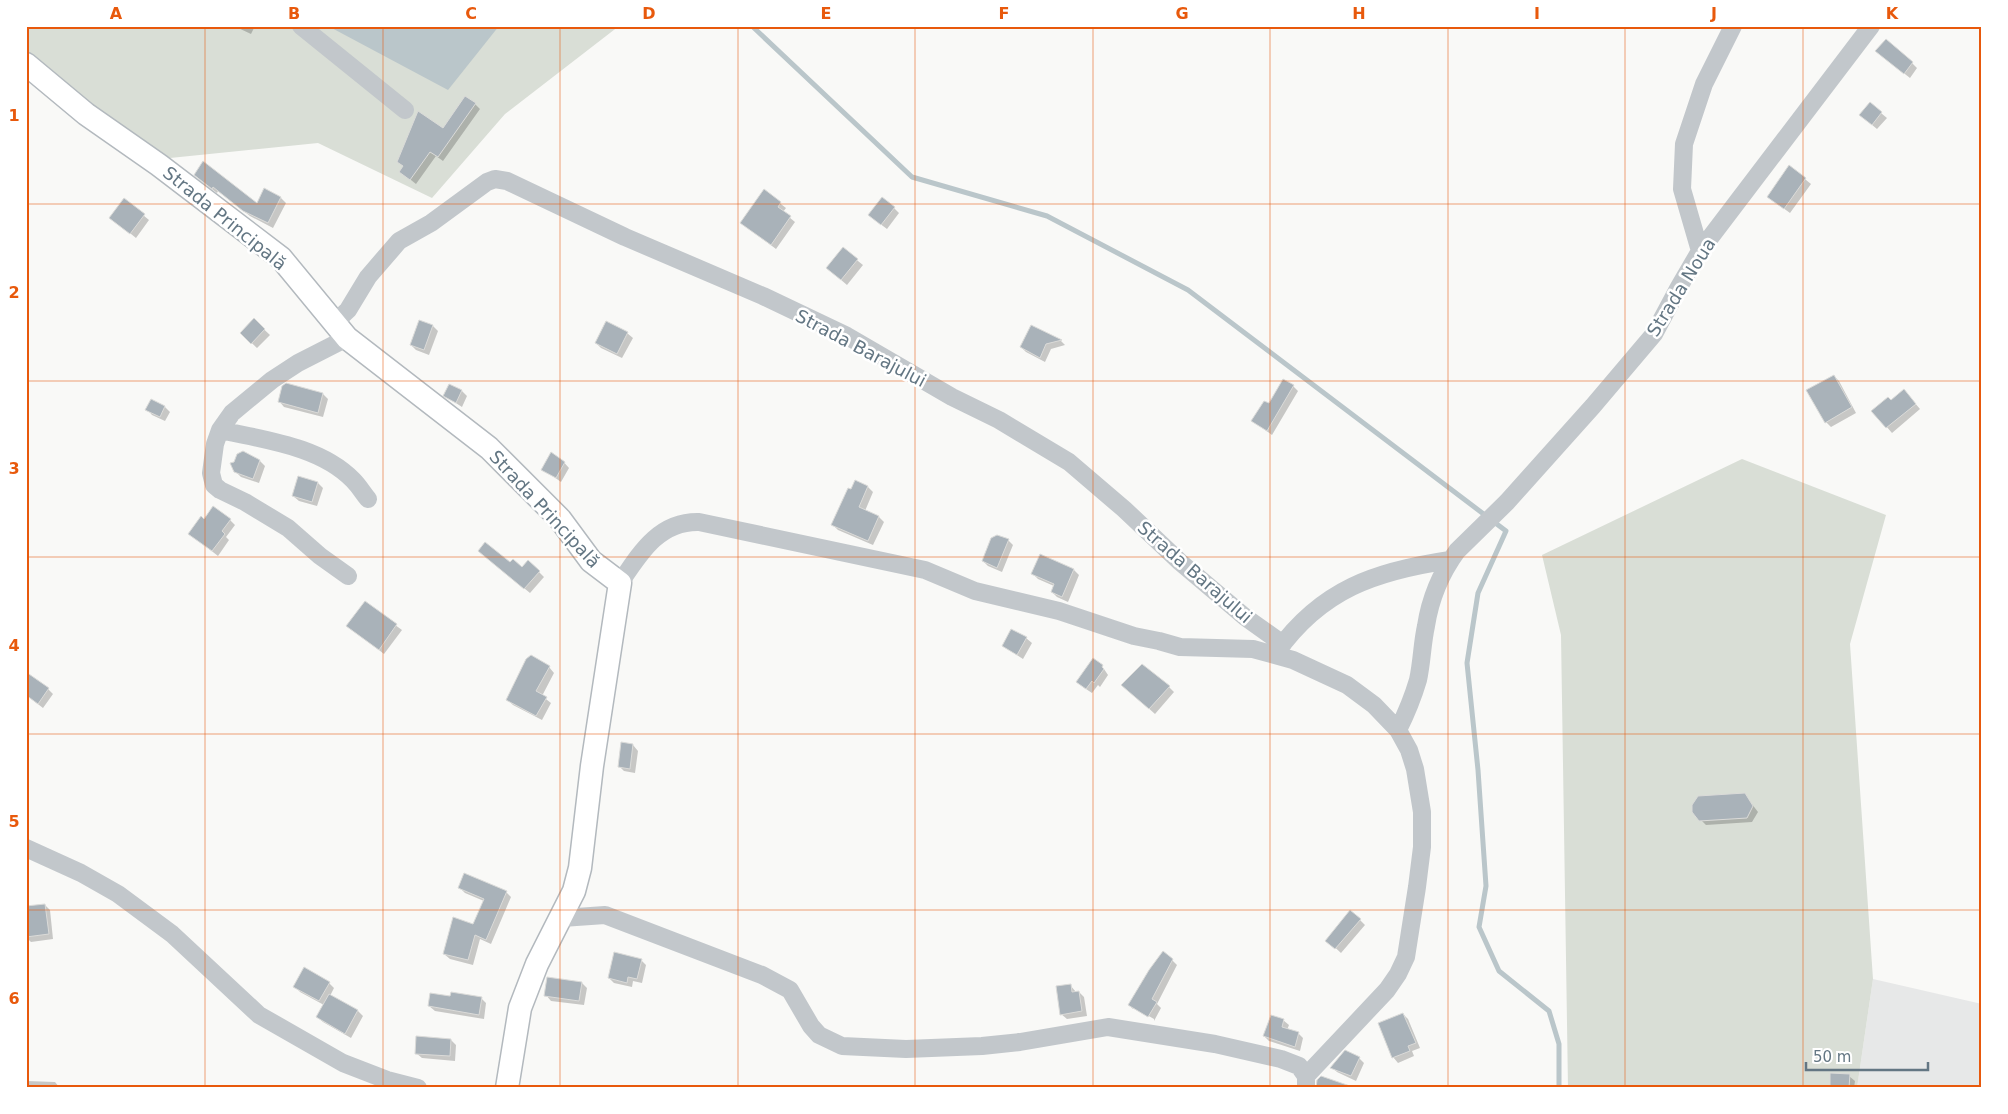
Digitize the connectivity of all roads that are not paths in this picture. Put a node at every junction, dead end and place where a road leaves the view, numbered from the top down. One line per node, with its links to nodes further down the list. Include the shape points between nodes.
1 (301, 26): 5 (street)
2 (1734, 26): 6 (street, via 1704,84 1684,144 1682,189)
3 (1870, 26): 6 (street, Strada Noua)
4 (26, 64): 7 (main road, Strada Principală, via 86,114 159,165 280,258)
5 (405, 110)
6 (1700, 251): 10 (street, Strada Noua, via 1654,334 1593,406)
7 (340, 331): 8 (street, Strada Barajului, via 232,413); 12 (main road, Strada Principală, via 489,448 560,519 591,562); 13 (street, Strada Barajului, via 348,310 368,277 399,241 431,223 487,182 500,180 516,184 625,237 847,336 1069,462)
8 (220, 430): 9 (street, via 312,454 340,469); 11 (street, via 211,473 214,485 288,528)
9 (368, 499)
10 (1454, 556): 13 (street, via 1387,573 1340,592 1312,611); 14 (street, Strada Noua, via 1439,582 1432,603 1418,678)
11 (348, 576)
12 (620, 583): 13 (street, via 657,535 681,523 699,522 925,570 975,591 1059,611 1134,636 1180,647); 16 (main road, via 580,868)
13 (1279, 650): 14 (street, via 1347,685 1374,705)
14 (1398, 730): 17 (street, via 1415,769 1422,812 1418,887 1406,958 1387,990)
15 (26, 848): 18 (street, via 118,894 172,934 259,1015 343,1063)
16 (562, 918): 17 (street, via 605,915 762,975 790,990 819,1035 842,1046 906,1049 982,1046 1108,1027 1281,1058 1299,1066); 19 (main road, via 537,964 520,1008)
17 (1306, 1082)
18 (418, 1088)
19 (507, 1088)

